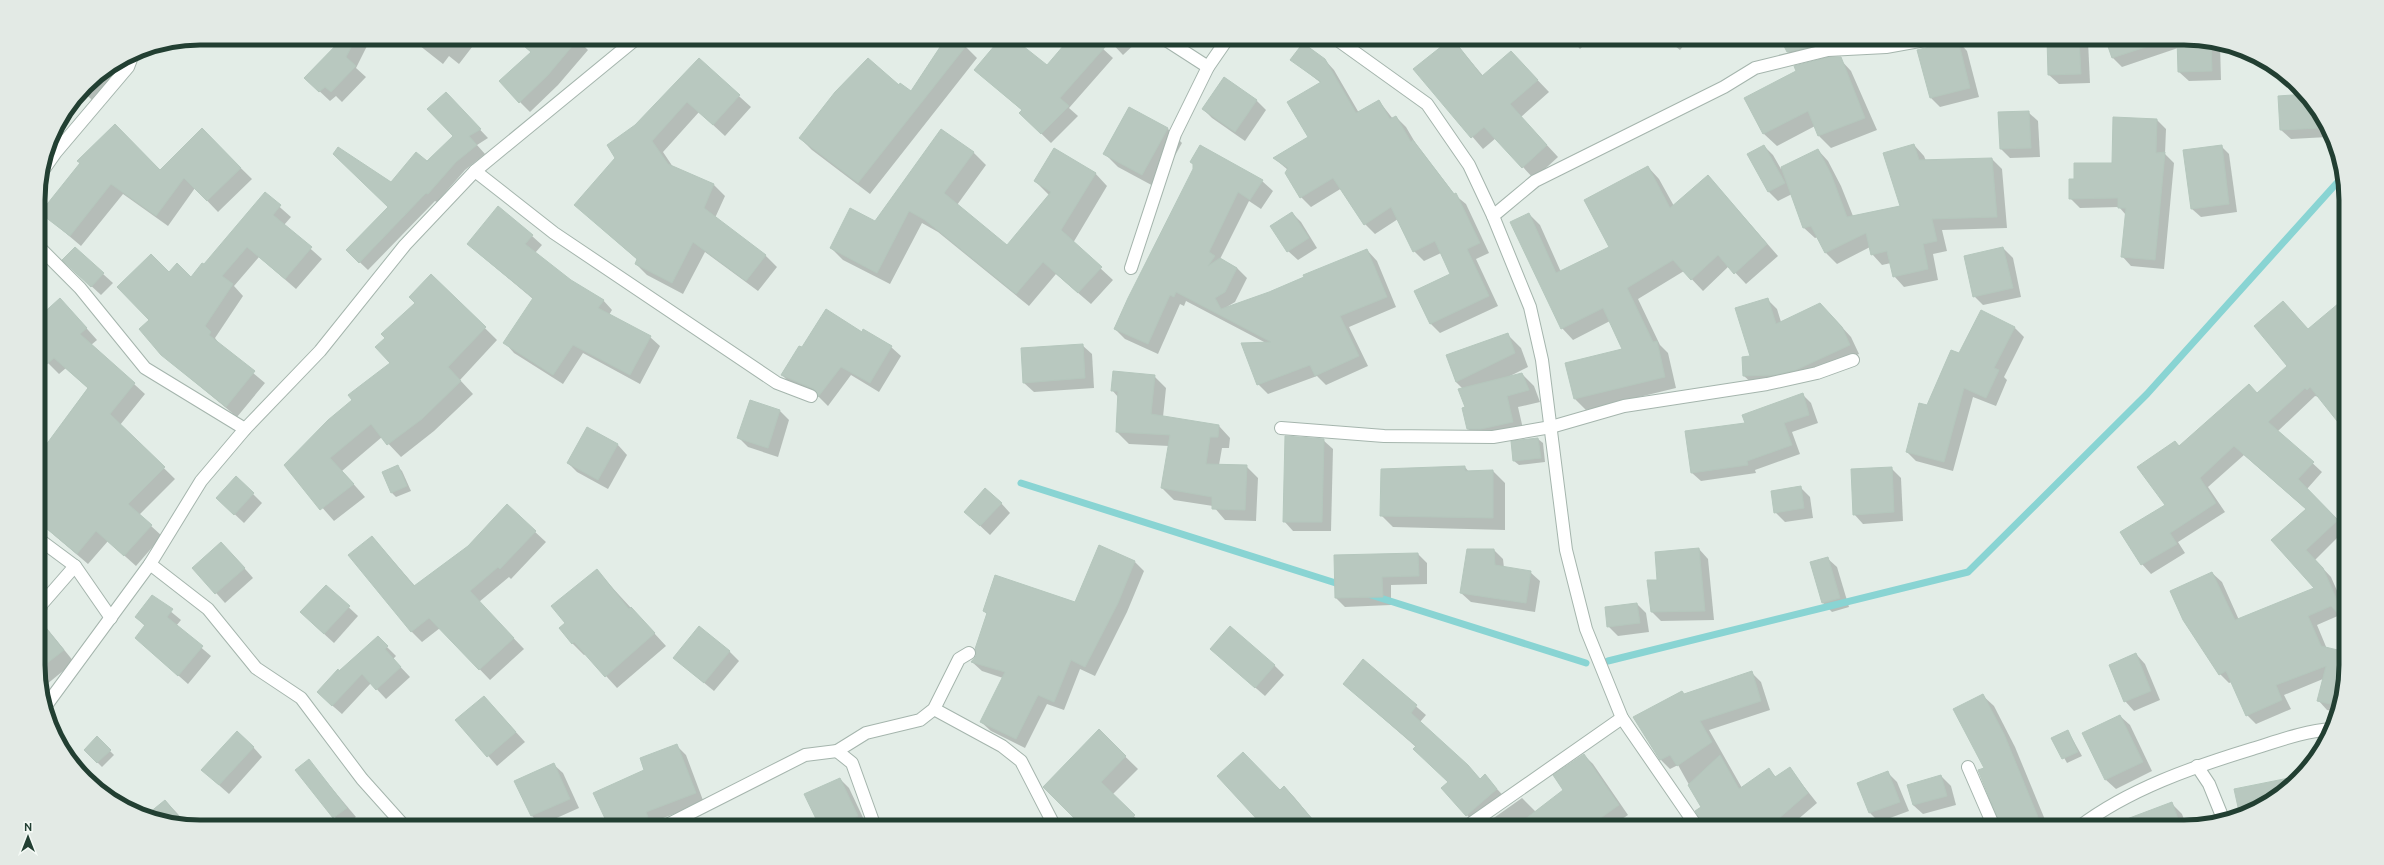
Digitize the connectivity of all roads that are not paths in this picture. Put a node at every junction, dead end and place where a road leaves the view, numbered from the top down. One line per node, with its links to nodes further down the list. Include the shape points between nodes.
1 (628, 45): 9 (street)
2 (1174, 45): 7 (street)
3 (1223, 45): 7 (street)
4 (1345, 45): 10 (street, via 1427,104 1469,165)
5 (1897, 45): 10 (street, via 1828,50 1755,68 1724,87 1535,181)
6 (130, 61): 8 (street, via 128,68)
7 (1208, 67): 12 (street, via 1175,134)
8 (50, 161)
9 (474, 171): 14 (street, via 554,233 777,383); 17 (street, via 405,245 320,351)
10 (1493, 216): 15 (street, via 1530,307 1542,360)
11 (45, 253): 17 (street, via 80,288 145,368)
12 (1130, 268)
13 (1853, 360): 15 (street, via 1810,375 1624,406)
14 (810, 396)
15 (1551, 427): 16 (street, via 1493,437 1384,436); 26 (street, via 1566,550 1586,629)
16 (1281, 428)
17 (245, 429): 19 (street, via 200,481)
18 (45, 544): 20 (street)
19 (150, 564): 22 (street); 32 (street, via 208,609 256,668 301,698 362,779)
20 (75, 566): 21 (street); 22 (street)
21 (45, 600)
22 (111, 618): 24 (street)
23 (969, 653): 25 (street, via 958,659)
24 (49, 701)
25 (934, 709): 28 (street, via 920,720 866,733); 35 (street, via 1002,746 1021,761)
26 (1622, 718): 36 (street); 37 (street)
27 (2325, 730): 29 (street, via 2310,731)
28 (837, 751): 33 (street, via 805,755); 34 (street, via 852,763)
29 (2197, 766): 31 (street, via 2209,784); 39 (street, via 2131,796)
30 (1968, 767): 38 (street)
31 (2222, 815)
32 (399, 820)
33 (677, 820)
34 (872, 820)
35 (1050, 820)
36 (1476, 820)
37 (1692, 820)
38 (1991, 820)
39 (2088, 820)

